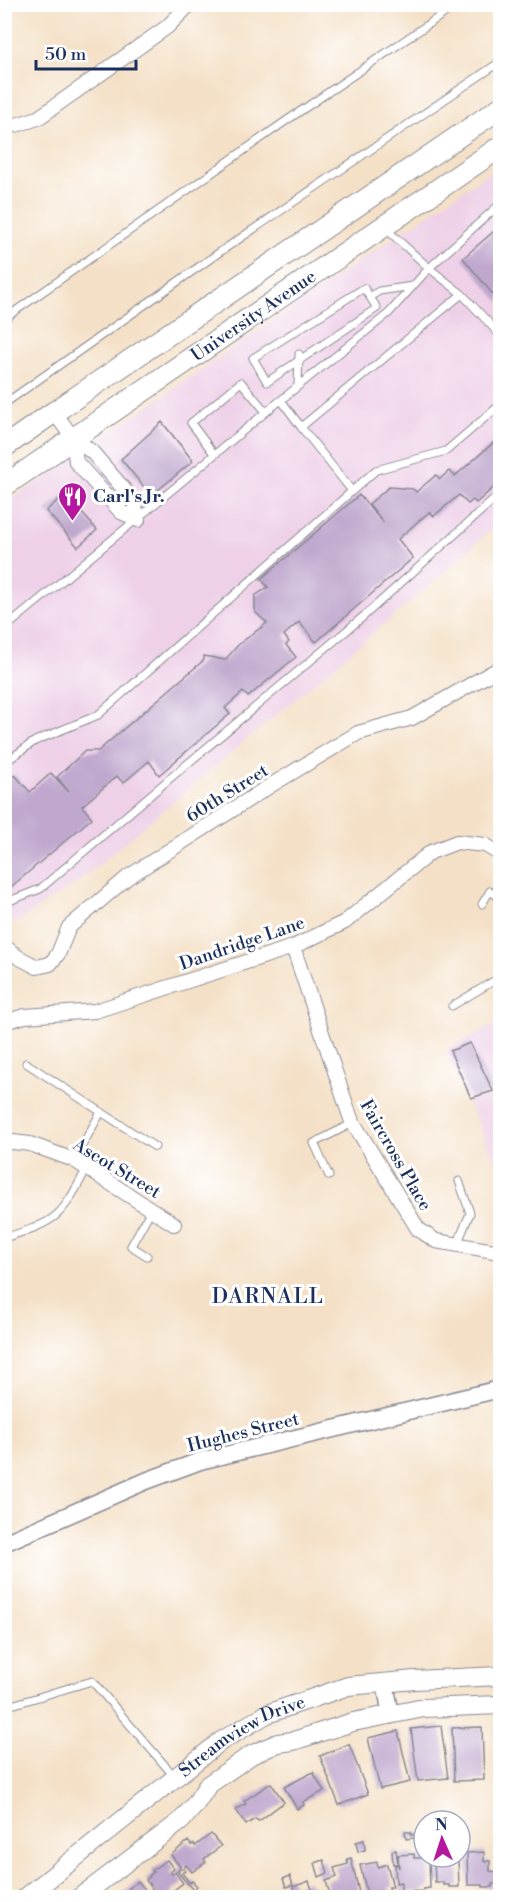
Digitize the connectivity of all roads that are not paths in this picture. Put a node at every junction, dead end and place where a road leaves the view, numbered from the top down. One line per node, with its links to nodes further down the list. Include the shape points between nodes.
1 (190, 4): 5 (street, via 167,27 38,118 16,125)
2 (458, 4): 13 (lane)
3 (501, 62): 18 (lane)
4 (501, 108): 20 (main road, University Avenue)
5 (4, 124)
6 (501, 147): 8 (main road, University Avenue)
7 (501, 204): 9 (lane)
8 (383, 226): 9 (lane); 23 (main road, University Avenue)
9 (429, 268): 10 (lane); 11 (lane)
10 (413, 286): 12 (lane, via 379,291); 16 (lane, via 380,320)
11 (462, 294): 14 (lane); 22 (lane)
12 (370, 297): 15 (lane, via 377,308); 15 (lane, via 364,288 269,352 253,358 267,382)
13 (4, 319)
14 (501, 335)
15 (300, 358): 16 (lane)
16 (298, 385): 17 (lane)
17 (281, 400): 21 (lane); 22 (lane)
18 (4, 404)
19 (501, 405): 27 (lane, via 446,451 376,470)
20 (55, 412): 23 (street); 24 (main road, University Avenue)
21 (266, 412): 25 (lane); 25 (lane, via 241,382 191,423)
22 (301, 427): 27 (lane)
23 (73, 438): 26 (main road, University Avenue); 29 (street, via 76,462 121,512)
24 (4, 447)
25 (214, 454): 29 (lane)
26 (4, 486)
27 (352, 491): 32 (lane, via 98,715 35,741)
28 (501, 495): 35 (lane, via 40,889)
29 (138, 520): 30 (lane)
30 (4, 628)
31 (501, 668): 37 (street, 60th Street, via 412,718 358,733 128,877 69,927 50,964 37,967)
32 (4, 763)
33 (501, 854): 38 (street, Dandridge Lane, via 484,845 457,842 431,852 345,922)
34 (501, 898): 36 (lane, via 490,891)
35 (4, 903)
36 (482, 904)
37 (4, 946)
38 (293, 947): 41 (street, Dandridge Lane, via 95,1011 25,1016); 44 (street, Faircross Place)
39 (501, 967): 40 (lane, via 497,979)
40 (452, 1006)
41 (4, 1022)
42 (26, 1063): 43 (lane)
43 (101, 1112): 46 (lane); 47 (lane)
44 (353, 1123): 49 (lane, via 314,1143); 54 (street, Faircross Place, via 418,1229 436,1241)
45 (4, 1141): 47 (street, Ascot Street, via 30,1144)
46 (154, 1147)
47 (74, 1160): 48 (street, Ascot Street)
48 (87, 1168): 51 (street, Ascot Street); 53 (lane, via 64,1209 53,1220)
49 (330, 1176)
50 (459, 1181): 54 (lane, via 470,1213)
51 (152, 1210): 52 (street, Ascot Street); 56 (lane, via 130,1246)
52 (174, 1224)
53 (4, 1238)
54 (458, 1245): 55 (street, Faircross Place)
55 (501, 1252)
56 (147, 1256)
57 (501, 1389): 58 (street, Hughes Street, via 200,1461)
58 (4, 1543)
59 (501, 1676): 60 (main road, Streamview Drive)
60 (385, 1683): 63 (street); 64 (main road, Streamview Drive, via 348,1686 267,1714 221,1741)
61 (4, 1704): 64 (lane, via 92,1681)
62 (501, 1705): 63 (main road, Streamview Drive, via 423,1708)
63 (391, 1715): 66 (main road, Streamview Drive, via 278,1743 251,1755 208,1785 181,1821)
64 (176, 1778): 65 (main road, Streamview Drive)
65 (25, 1898)
66 (79, 1898)

